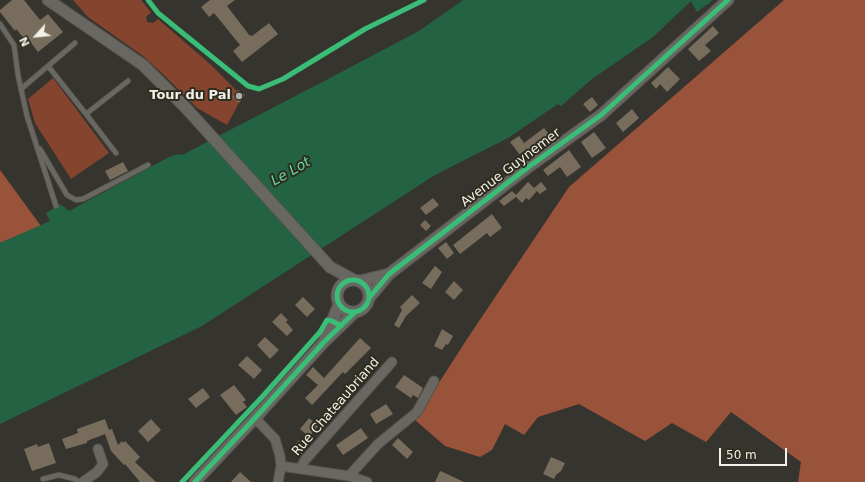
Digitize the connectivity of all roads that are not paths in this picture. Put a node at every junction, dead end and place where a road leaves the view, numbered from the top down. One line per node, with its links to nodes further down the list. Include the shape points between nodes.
1 (48, 0): 4 (street)
2 (64, 0): 4 (street)
3 (728, 0): 15 (street, Avenue Guynemer, via 601,116)
4 (71, 16): 16 (street, via 143,65 196,118)
5 (0, 24): 9 (lane, via 14,45)
6 (75, 43): 7 (lane)
7 (48, 66): 9 (lane); 10 (lane)
8 (128, 81): 10 (lane)
9 (21, 89): 11 (lane)
10 (86, 114): 12 (lane)
11 (34, 139): 13 (lane, via 67,195 76,200 83,199); 14 (lane)
12 (116, 153)
13 (148, 165)
14 (56, 206)
15 (389, 274): 17 (street, Avenue Guynemer); 19 (street, Avenue Guynemer)
16 (337, 276): 17 (street); 18 (street)
17 (356, 280): 18 (street, via 346,281); 19 (street, via 368,288)
18 (338, 289): 20 (street)
19 (369, 298): 21 (street, via 363,309)
20 (339, 304): 21 (street, via 346,310); 22 (street)
21 (355, 312): 22 (street)
22 (324, 342): 25 (street)
23 (392, 362): 28 (street, Rue Chateaubriand, via 305,460)
24 (434, 381): 29 (street, via 417,412 378,444)
25 (255, 418): 27 (street, via 275,439); 33 (street)
26 (98, 449): 32 (street, via 103,464)
27 (281, 466): 28 (street); 34 (street)
28 (300, 469): 29 (street)
29 (349, 476): 35 (street)
30 (42, 479): 31 (lane, via 59,475)
31 (79, 482)
32 (83, 482)
33 (195, 482)
34 (278, 482)
35 (367, 482)

